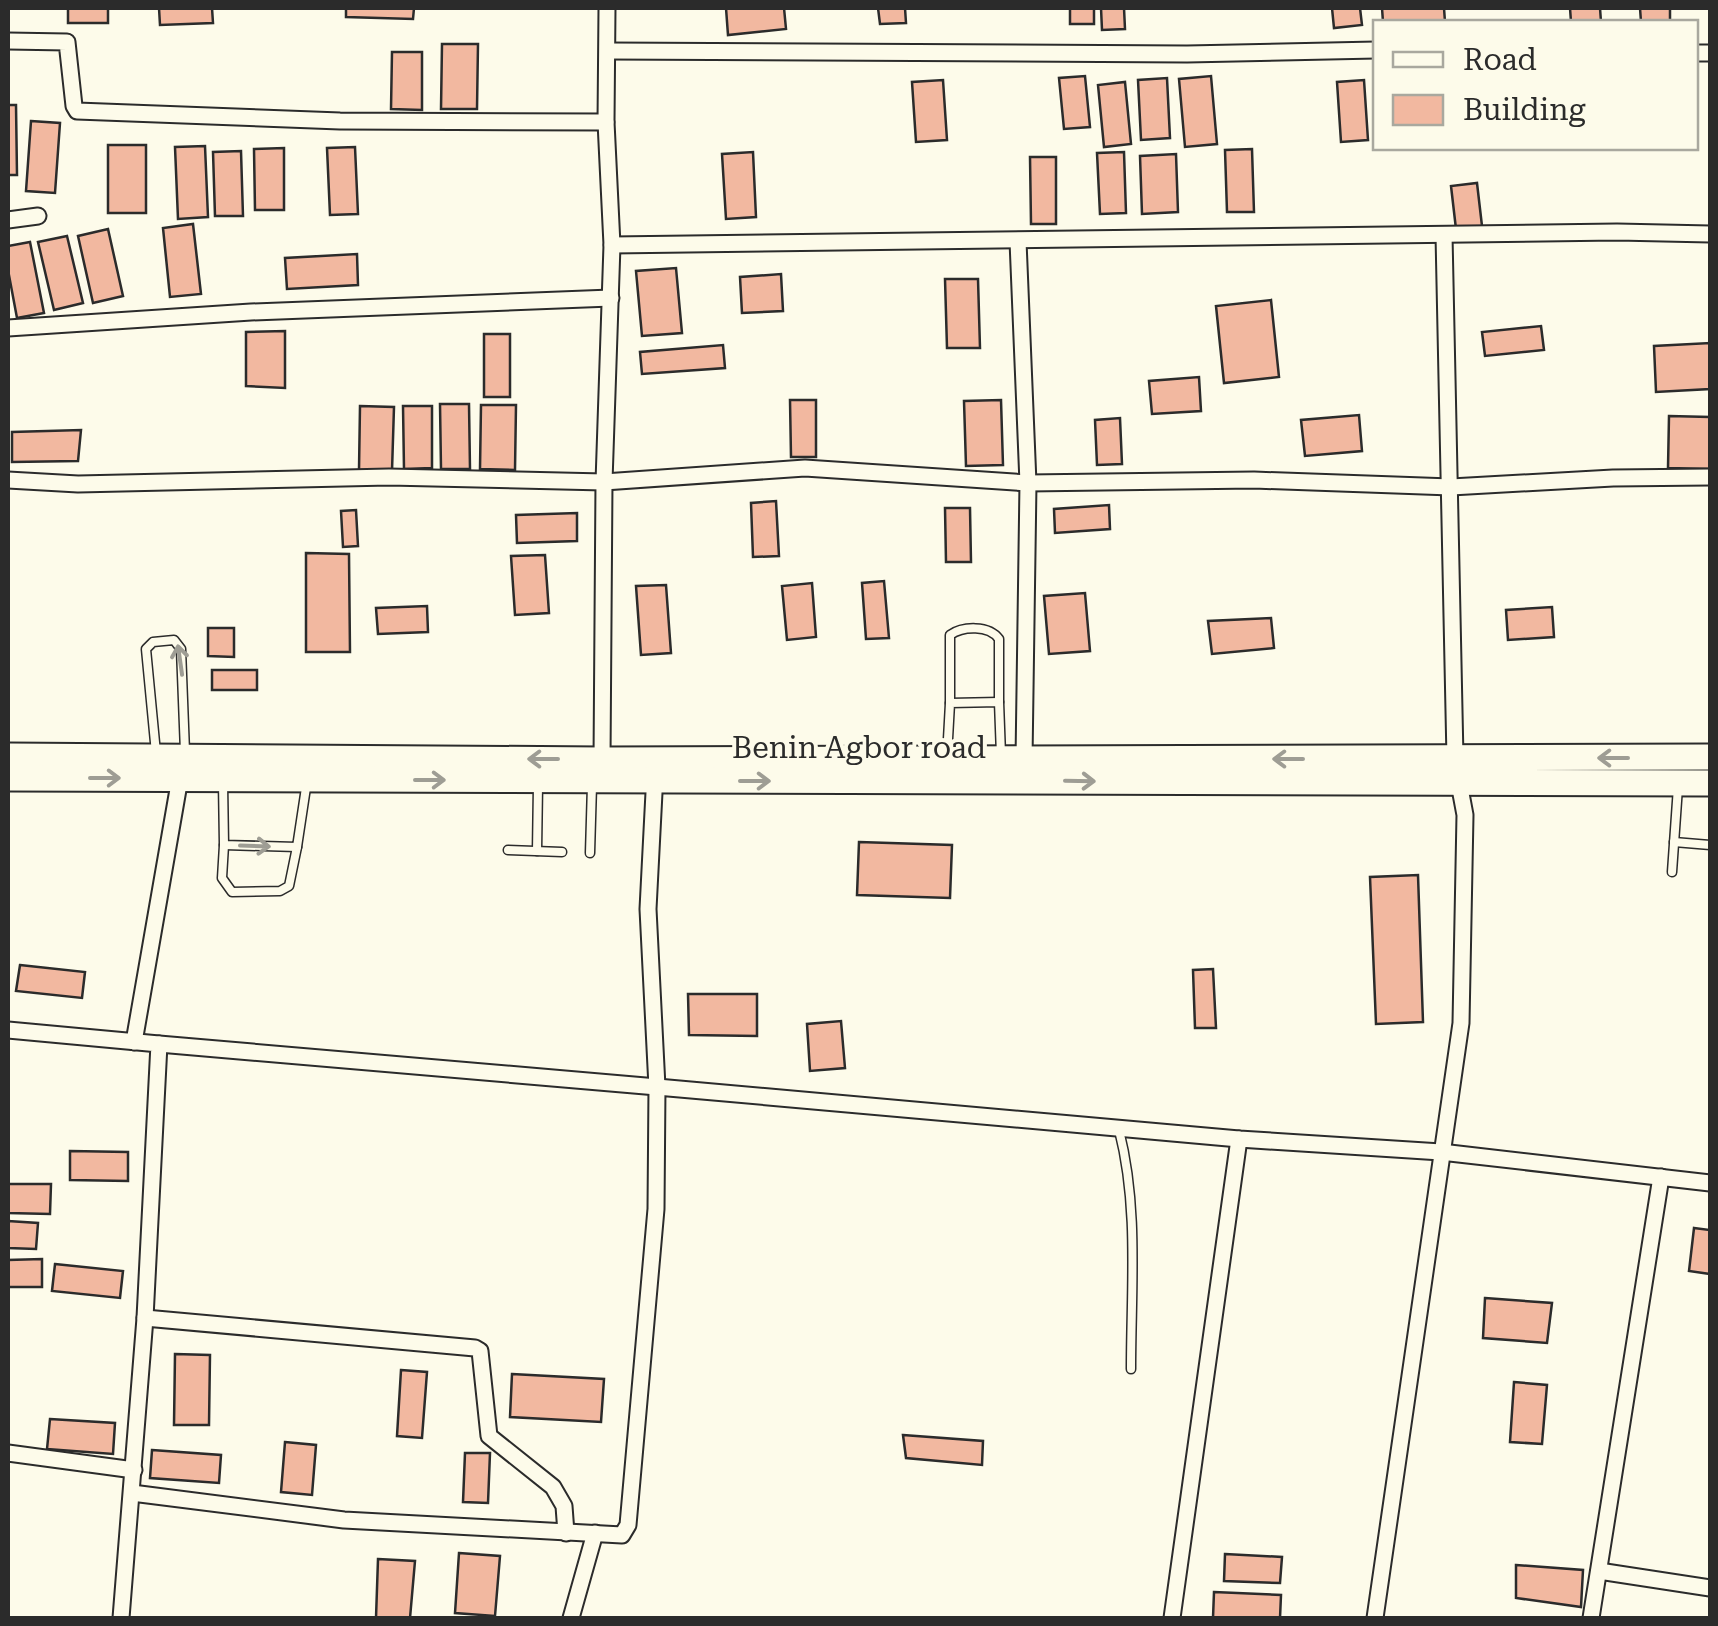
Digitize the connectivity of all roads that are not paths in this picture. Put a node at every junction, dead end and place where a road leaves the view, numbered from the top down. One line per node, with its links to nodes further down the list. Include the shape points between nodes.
1 (606, 8): 3 (street)
2 (8, 41): 5 (street, via 67,42 77,112)
3 (608, 50): 4 (street); 5 (street)
4 (1373, 50)
5 (606, 122): 11 (street)
6 (38, 216): 7 (street)
7 (8, 220)
8 (1710, 234): 9 (street)
9 (1444, 235): 10 (street); 18 (street)
10 (1018, 241): 11 (street); 17 (street)
11 (612, 246): 12 (street)
12 (610, 298): 13 (street); 16 (street)
13 (8, 328)
14 (1710, 477): 18 (street)
15 (8, 480): 16 (street)
16 (604, 482): 17 (street, via 805,468); 27 (street)
17 (1028, 483): 18 (street, via 1254,480); 24 (street)
18 (1450, 487): 29 (street)
19 (999, 702): 20 (lane); 20 (lane, via 999,639 986,630 958,630 950,635); 24 (lane)
20 (950, 703): 25 (lane)
21 (8, 756): 22 (highway, Benin Agbor road)
22 (157, 757): 26 (highway, Benin Agbor road); 26 (lane, one-way to 22, via 181,649 174,640 146,648)
23 (1710, 757): 29 (highway, Benin Agbor road, one-way to 29)
24 (1013, 759): 25 (highway, Benin Agbor road); 29 (highway, Benin Agbor road, one-way to 24)
25 (947, 760): 28 (highway, Benin Agbor road)
26 (182, 768): 27 (highway, Benin Agbor road, one-way to 26); 30 (highway, Benin Agbor road, one-way to 26); 31 (highway, Benin Agbor road); 46 (street)
27 (597, 770): 28 (highway, Benin Agbor road); 33 (highway, Benin Agbor road); 43 (lane)
28 (655, 771): 29 (highway, Benin Agbor road, one-way to 29, via 1024,780); 48 (street, via 648,909)
29 (1457, 771): 34 (highway, Benin Agbor road); 51 (street, via 1465,815 1461,1023)
30 (8, 778)
31 (223, 778): 32 (highway, Benin Agbor road); 37 (lane)
32 (308, 779): 33 (highway, Benin Agbor road, one-way to 33); 39 (lane)
33 (538, 780): 41 (lane)
34 (1679, 783): 35 (highway, Benin Agbor road); 36 (lane)
35 (1710, 783)
36 (1674, 842): 38 (lane); 44 (lane)
37 (224, 845): 39 (lane, one-way to 39); 39 (lane, via 222,878 232,892 289,886)
38 (1710, 845)
39 (297, 847)
40 (508, 850): 41 (lane)
41 (537, 851): 42 (lane)
42 (562, 852)
43 (590, 853)
44 (1672, 872)
45 (8, 1030): 46 (street)
46 (134, 1042): 47 (street)
47 (159, 1044): 48 (street); 54 (street)
48 (657, 1088): 49 (street); 60 (street, via 656,1209 628,1525 622,1535)
49 (1119, 1128): 50 (street); 55 (lane, via 1131,1197)
50 (1238, 1139): 51 (street); 65 (street)
51 (1441, 1152): 52 (street); 66 (street)
52 (1661, 1177): 53 (street); 61 (street)
53 (1710, 1183)
54 (145, 1318): 57 (street); 59 (street, via 476,1348 489,1436 554,1487)
55 (1131, 1369)
56 (8, 1453): 57 (street)
57 (134, 1470): 58 (street)
58 (132, 1492): 59 (street, via 344,1520); 63 (street)
59 (566, 1533): 60 (street)
60 (595, 1534): 64 (street)
61 (1599, 1570): 62 (street); 67 (street)
62 (1710, 1588)
63 (121, 1618)
64 (571, 1618)
65 (1172, 1618)
66 (1375, 1618)
67 (1591, 1618)

